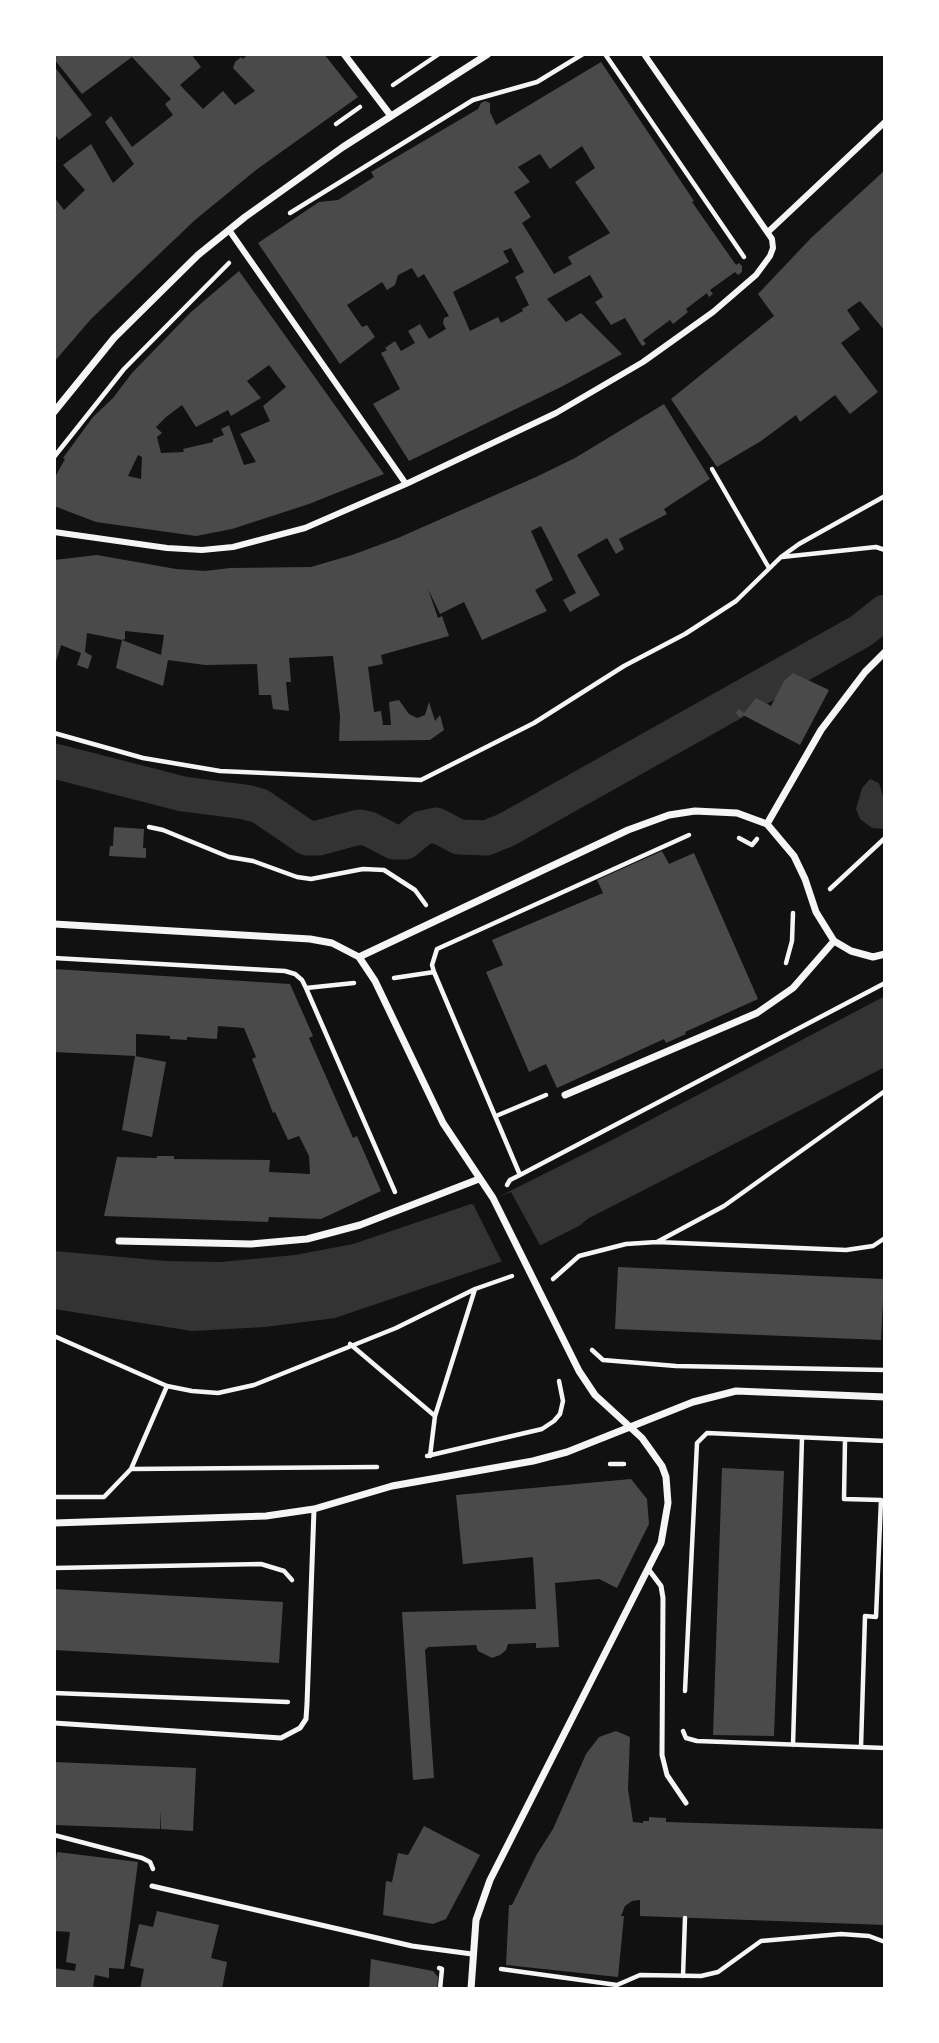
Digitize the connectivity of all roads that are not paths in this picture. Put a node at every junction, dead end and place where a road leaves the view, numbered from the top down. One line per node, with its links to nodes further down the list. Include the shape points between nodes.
1 (344, 54): 4 (street)
2 (488, 54): 4 (street)
3 (644, 54): 7 (street)
4 (391, 116): 6 (street)
5 (885, 122): 7 (street)
6 (229, 230): 8 (street, via 114,338); 9 (street)
7 (768, 232): 9 (street, via 773,248 765,264 713,313 556,413)
8 (54, 412)
9 (406, 484): 10 (street, via 305,528 233,547 167,548)
10 (54, 532)
11 (885, 652): 12 (street, via 821,730)
12 (767, 824): 14 (street, via 794,856 820,922); 16 (street, via 737,813 669,815)
13 (54, 924): 16 (street, via 310,939 332,943)
14 (834, 941): 15 (street, via 873,957); 17 (street, via 793,988 757,1013)
15 (885, 954)
16 (359, 957): 18 (street, via 443,1122)
17 (565, 1095)
18 (480, 1179): 19 (street, via 331,1234 279,1243); 21 (street, via 588,1385)
19 (119, 1241)
20 (885, 1397): 21 (street, via 736,1391 693,1402)
21 (631, 1427): 22 (street, via 533,1461 392,1486); 24 (street, via 657,1455 666,1476 665,1528)
22 (314, 1509): 23 (street, via 266,1516); 25 (lane, via 306,1719 300,1728 281,1738)
23 (54, 1523)
24 (649, 1570): 26 (lane, via 663,1598 662,1755 667,1774); 28 (street, via 490,1880 476,1920)
25 (54, 1723)
26 (686, 1803)
27 (152, 1886): 28 (lane, via 412,1945)
28 (472, 1954): 29 (street)
29 (471, 1989)

